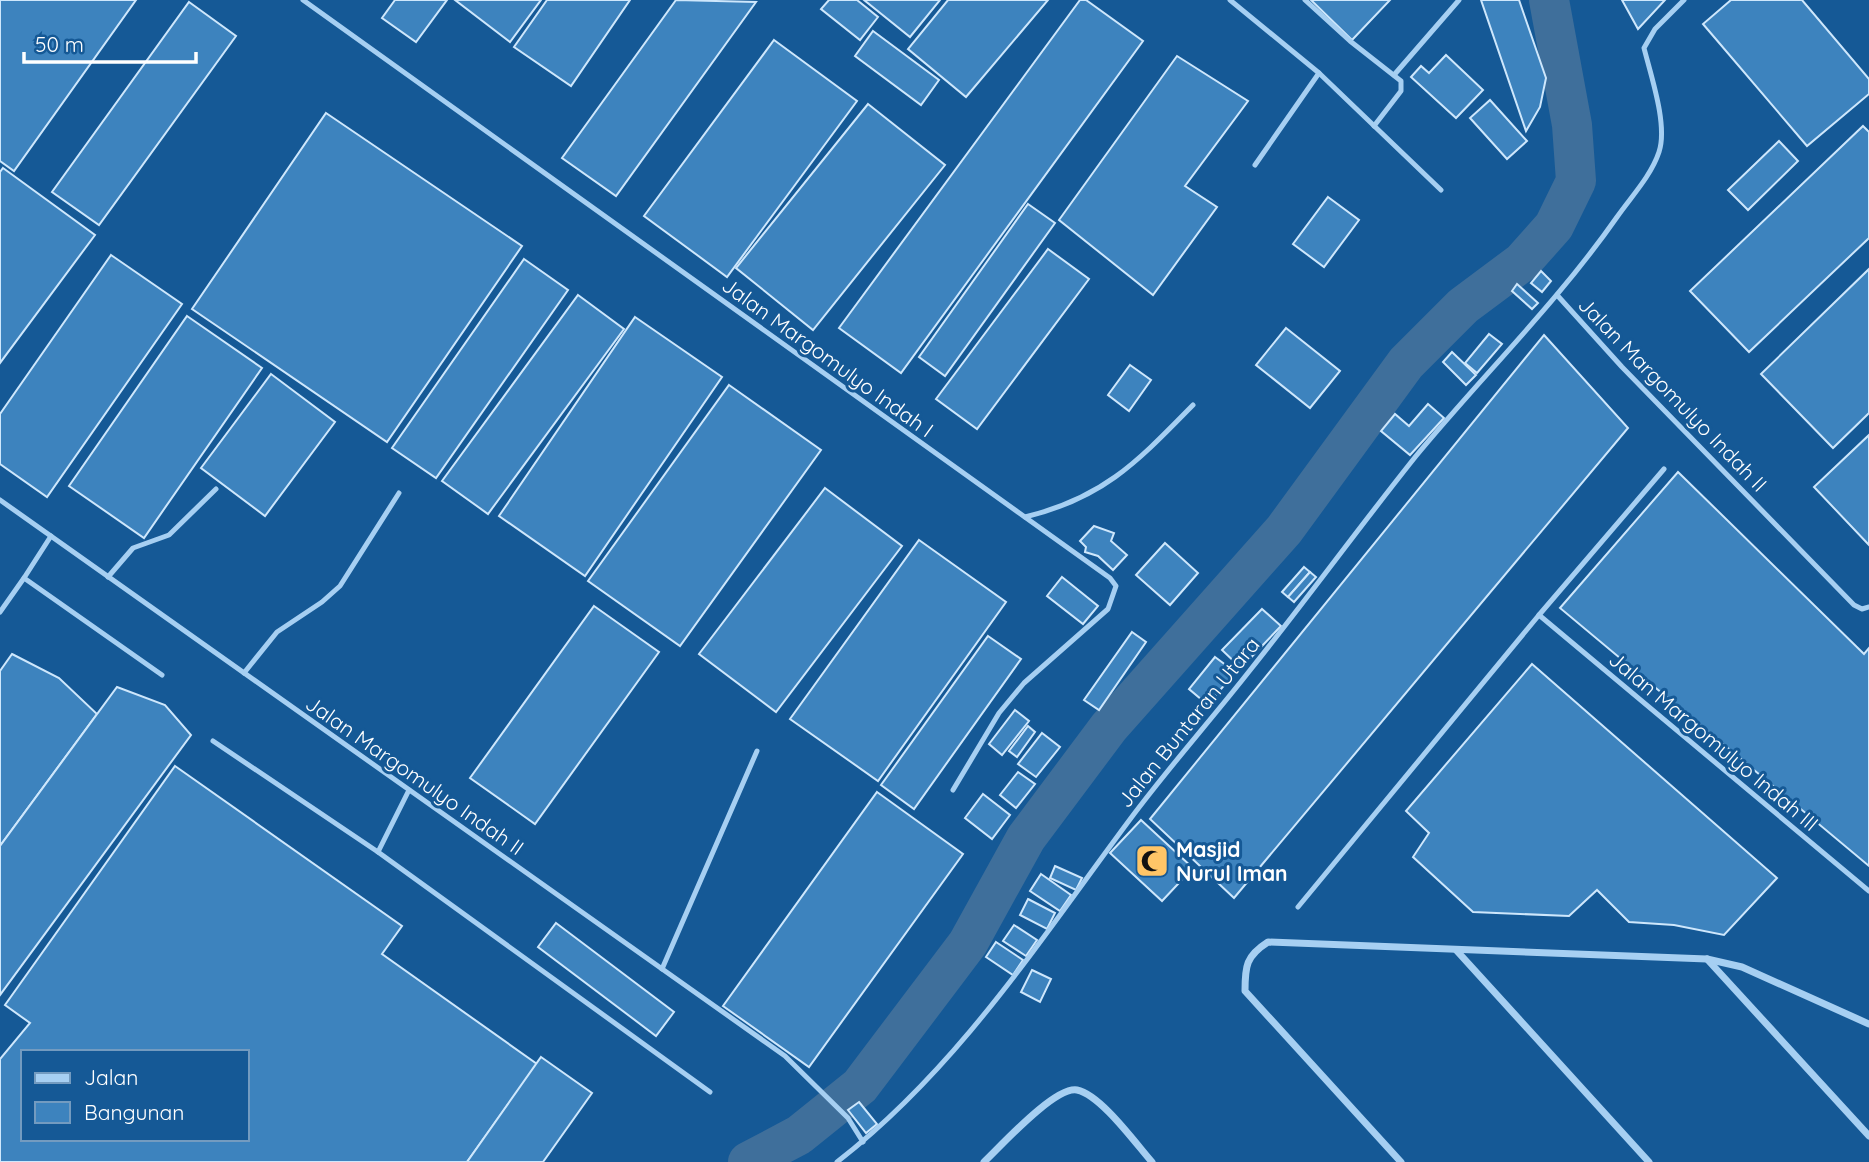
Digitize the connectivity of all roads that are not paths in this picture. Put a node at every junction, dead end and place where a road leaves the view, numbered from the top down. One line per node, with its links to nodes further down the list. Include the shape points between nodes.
1 (303, 0): 17 (lane, Jalan Margomulyo Indah I)
2 (1230, 0): 6 (lane)
3 (1305, 0): 7 (lane)
4 (1460, 0): 7 (lane)
5 (1684, 0): 11 (lane, Jalan Margomulyo Indah II, via 1655,29 1644,48 1662,132 1660,151 1619,215)
6 (1318, 74): 8 (lane); 9 (lane)
7 (1394, 75): 8 (lane, via 1404,86)
8 (1374, 126): 10 (lane)
9 (1255, 165)
10 (1441, 190)
11 (1558, 295): 21 (lane, Jalan Margomulyo Indah II, via 1854,606); 39 (lane, Jalan Buntaran Utara, via 1417,455 1174,761 959,1048)
12 (1194, 405): 17 (lane, via 1111,482)
13 (1664, 469): 23 (lane)
14 (216, 489): 19 (lane, via 169,535 133,548)
15 (399, 493): 24 (lane, via 340,586 277,632)
16 (0, 500): 18 (lane, Jalan Margomulyo Indah II)
17 (1025, 517): 29 (lane, Jalan Margomulyo Indah I, via 1110,578 1116,586 1114,600 1024,683 999,713)
18 (51, 536): 19 (lane, Jalan Margomulyo Indah II); 20 (lane)
19 (108, 577): 24 (lane, Jalan Margomulyo Indah II)
20 (24, 578): 22 (lane); 25 (lane)
21 (1869, 607)
22 (0, 612)
23 (1539, 615): 31 (lane, Jalan Margomulyo Indah III); 32 (lane)
24 (244, 673): 28 (lane, Jalan Margomulyo Indah II)
25 (162, 675)
26 (213, 741): 30 (lane)
27 (757, 751): 35 (lane)
28 (409, 790): 30 (lane); 35 (lane, Jalan Margomulyo Indah II)
29 (953, 790)
30 (378, 852): 37 (lane)
31 (1869, 891)
32 (1298, 907)
33 (1457, 951): 34 (street); 43 (street, via 1268,942 1253,952 1245,970 1245,991); 44 (street)
34 (1707, 959): 36 (street, via 1742,967); 38 (street)
35 (662, 969): 39 (lane, Jalan Margomulyo Indah II, via 785,1056 848,1118)
36 (1869, 1024)
37 (710, 1092)
38 (1869, 1136)
39 (863, 1142): 40 (lane, Jalan Buntaran Utara)
40 (837, 1162)
41 (984, 1162): 42 (street, via 1058,1094 1076,1090 1094,1098)
42 (1152, 1162)
43 (1401, 1162)
44 (1650, 1162)

